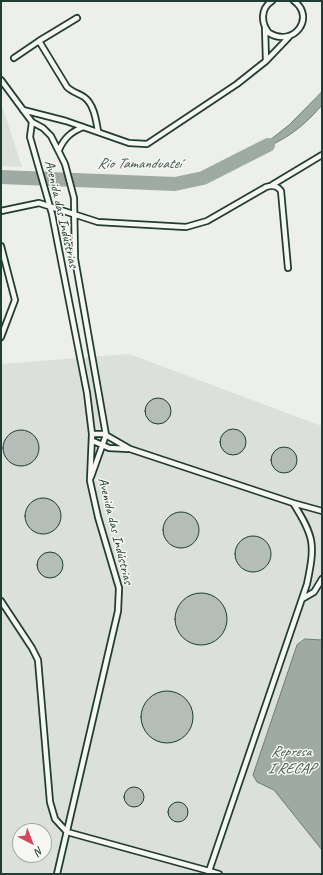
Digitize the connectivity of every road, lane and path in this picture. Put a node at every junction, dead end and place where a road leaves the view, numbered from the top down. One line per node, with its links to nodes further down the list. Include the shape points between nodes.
1 (295, 1): 5 (lane, via 301,8 303,19 302,25)
2 (270, 2): 4 (lane, via 263,13)
3 (77, 18): 6 (lane)
4 (265, 27): 5 (lane, via 275,36); 8 (lane)
5 (289, 37): 8 (lane)
6 (39, 41): 7 (lane); 13 (lane, via 67,87 88,101 95,113)
7 (14, 58)
8 (266, 61): 13 (lane, via 194,114 147,144 136,144)
9 (1, 80): 10 (lane, Avenida das Indústrias)
10 (23, 110): 11 (lane, Avenida das Indústrias); 12 (lane)
11 (32, 122): 14 (lane, Avenida das Indústrias, via 51,136); 17 (lane, Avenida das Indústrias, via 30,137)
12 (83, 127): 13 (lane); 14 (lane, via 69,135)
13 (98, 131)
14 (59, 150): 19 (lane, Avenida das Indústrias, via 74,198)
15 (322, 155): 16 (lane)
16 (272, 185): 19 (lane, via 207,221 186,226 98,222); 21 (lane, via 281,191)
17 (50, 206): 18 (lane, via 28,204); 19 (lane); 23 (lane, Avenida das Indústrias)
18 (1, 211)
19 (75, 215): 24 (lane, Avenida das Indústrias, via 75,259)
20 (1, 246): 22 (lane, via 15,300)
21 (288, 268)
22 (1, 337)
23 (92, 434): 24 (lane); 25 (lane, Avenida das Indústrias)
24 (106, 435): 26 (lane); 27 (lane)
25 (92, 441): 26 (lane); 28 (lane, Avenida das Indústrias)
26 (103, 446): 27 (lane); 28 (lane)
27 (130, 449): 29 (lane)
28 (90, 481): 34 (lane, Avenida das Indústrias, via 119,588 119,602)
29 (293, 503): 30 (lane); 32 (lane, via 308,526 312,540 313,556)
30 (322, 511)
31 (322, 580): 32 (lane, via 314,592)
32 (302, 599): 35 (lane)
33 (1, 601): 34 (lane, via 38,660 50,802 55,819)
34 (67, 832): 35 (lane); 36 (lane, Avenida das Indústrias)
35 (210, 871): 37 (lane)
36 (57, 874)
37 (219, 874)

